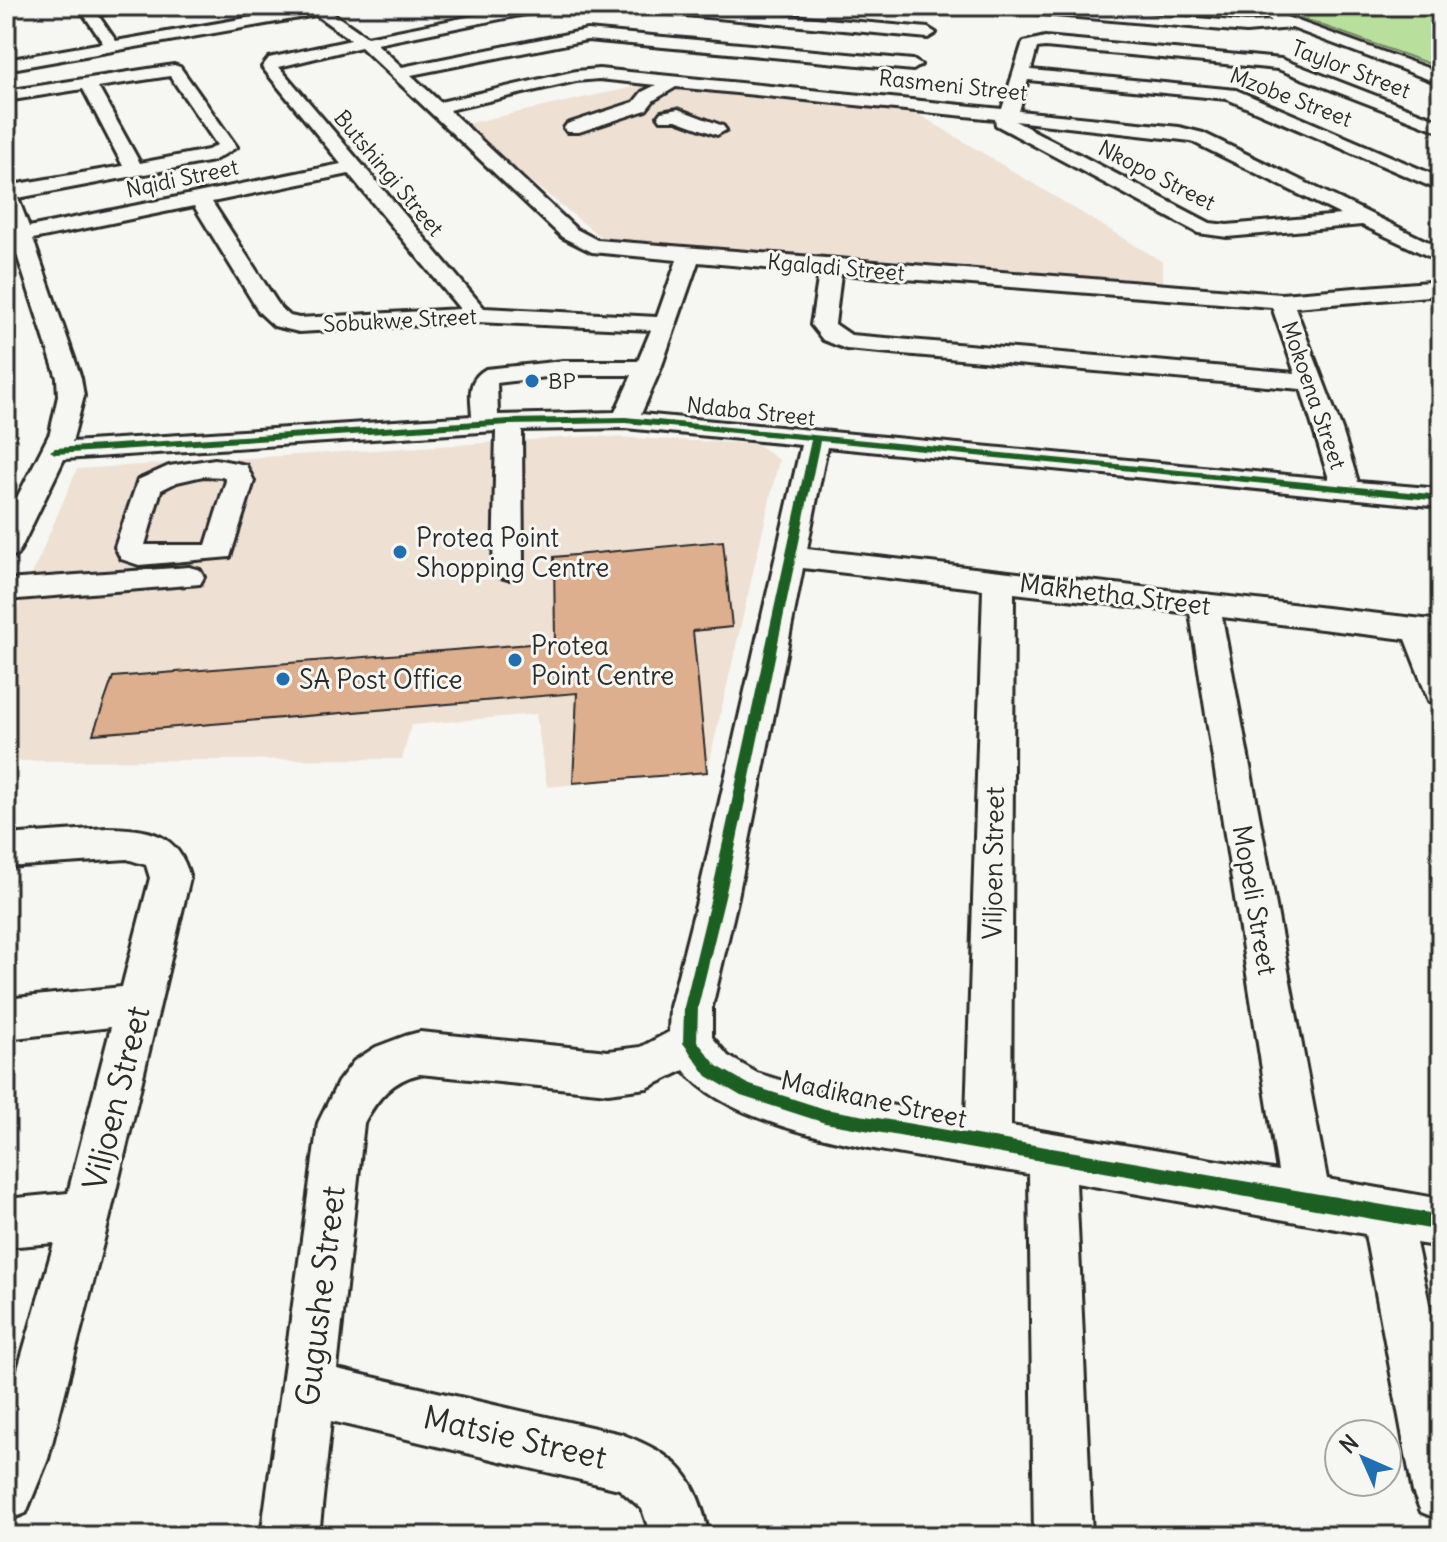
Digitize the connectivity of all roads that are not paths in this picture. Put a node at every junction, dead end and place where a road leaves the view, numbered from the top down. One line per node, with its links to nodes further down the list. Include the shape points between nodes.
1 (126, 6): 8 (street)
2 (545, 6): 10 (street)
3 (632, 6): 13 (street, via 931,26)
4 (999, 6): 7 (street)
5 (1261, 6): 9 (street)
6 (329, 8): 10 (street, Kgaladi Street); 11 (street)
7 (1038, 8): 9 (street, via 1255,27)
8 (87, 9): 11 (street)
9 (1291, 24): 14 (street)
10 (364, 41): 15 (street, Kgaladi Street); 32 (street, Butshingi Street, via 275,61 271,69)
11 (113, 47): 12 (street)
12 (6, 65)
13 (913, 65): 15 (street, via 587,35); 22 (street)
14 (1418, 70): 17 (street); 20 (street)
15 (399, 72): 24 (street, Kgaladi Street)
16 (1021, 74): 20 (street, Taylor Street, via 1030,46 1042,42 1276,63); 26 (street, Taylor Street); 34 (street, Mzobe Street, via 1230,94)
17 (1441, 79)
18 (674, 81): 22 (street, Rasmeni Street); 23 (street); 24 (street, Rasmeni Street, via 586,74)
19 (88, 83): 21 (street); 33 (street); 33 (street, via 176,71 228,147 217,154)
20 (1343, 88): 29 (street, Taylor Street)
21 (6, 96)
22 (897, 104): 25 (street, Rasmeni Street)
23 (640, 106): 27 (street); 30 (street)
24 (436, 108): 39 (street, Kgaladi Street, via 582,242)
25 (987, 113): 26 (street, Rasmeni Street); 37 (street, Nkopo Street, via 1205,229)
26 (1009, 115): 37 (street, Rasmeni Street, via 1187,133)
27 (667, 116): 28 (street); 31 (street, via 678,114)
28 (637, 126)
29 (1441, 127)
30 (573, 128)
31 (717, 130)
32 (353, 167): 36 (street, Nqidi Street); 44 (street, Butshingi Street)
33 (134, 170): 35 (street)
34 (1441, 185)
35 (6, 193): 38 (street)
36 (200, 199): 38 (street, Nqidi Street); 44 (street, Sobukwe Street, via 271,312 287,323)
37 (1364, 219): 40 (street, Rasmeni Street)
38 (21, 235): 51 (street, via 71,385 71,408)
39 (689, 255): 41 (street, Kgaladi Street); 45 (street)
40 (1441, 256)
41 (831, 267): 43 (street, Kgaladi Street); 47 (street, via 823,325 846,342)
42 (1441, 288): 43 (street, Kgaladi Street)
43 (1281, 301): 47 (street, Mokoena Street)
44 (477, 315): 45 (street, Sobukwe Street)
45 (666, 324): 46 (street)
46 (649, 368): 48 (street); 49 (street, via 495,374 483,387)
47 (1310, 382): 52 (street, Mokoena Street)
48 (625, 420): 49 (street, Ndaba Street); 50 (street, Ndaba Street)
49 (498, 422): 51 (street, Ndaba Street); 57 (street)
50 (816, 438): 52 (street, Ndaba Street); 55 (street)
51 (55, 451): 54 (street)
52 (1346, 490): 53 (street, Ndaba Street)
53 (1441, 498)
54 (6, 548)
55 (790, 557): 58 (street, Makhetha Street); 66 (street, via 691,1007)
56 (202, 560): 59 (street)
57 (508, 569)
58 (999, 580): 60 (street, Makhetha Street); 67 (street, Viljoen Street)
59 (6, 590)
60 (1204, 604): 61 (street, Makhetha Street); 69 (street, Mopeli Street)
61 (1430, 631): 62 (street)
62 (1441, 692)
63 (6, 851): 64 (street, Viljoen Street, via 126,842 161,855 169,886)
64 (139, 1005): 65 (street); 71 (street, Viljoen Street)
65 (6, 1019)
66 (690, 1043): 67 (street, Madikane Street, via 712,1071 746,1091 825,1116); 74 (street, Gugushe Street, via 647,1067 608,1072 431,1053 406,1055 378,1069 357,1088 341,1123)
67 (988, 1145): 68 (street, Madikane Street)
68 (1052, 1158): 69 (street, Madikane Street); 79 (street)
69 (1306, 1197): 70 (street, Madikane Street)
70 (1386, 1214): 73 (street, Madikane Street); 75 (street)
71 (86, 1216): 72 (street); 76 (street, Viljoen Street, via 20,1459)
72 (6, 1223)
73 (1441, 1223)
74 (309, 1389): 77 (street, Gugushe Street); 78 (street, Matsie Street, via 644,1471 668,1496)
75 (1441, 1492)
76 (6, 1493)
77 (290, 1536)
78 (680, 1536)
79 (1063, 1536)

